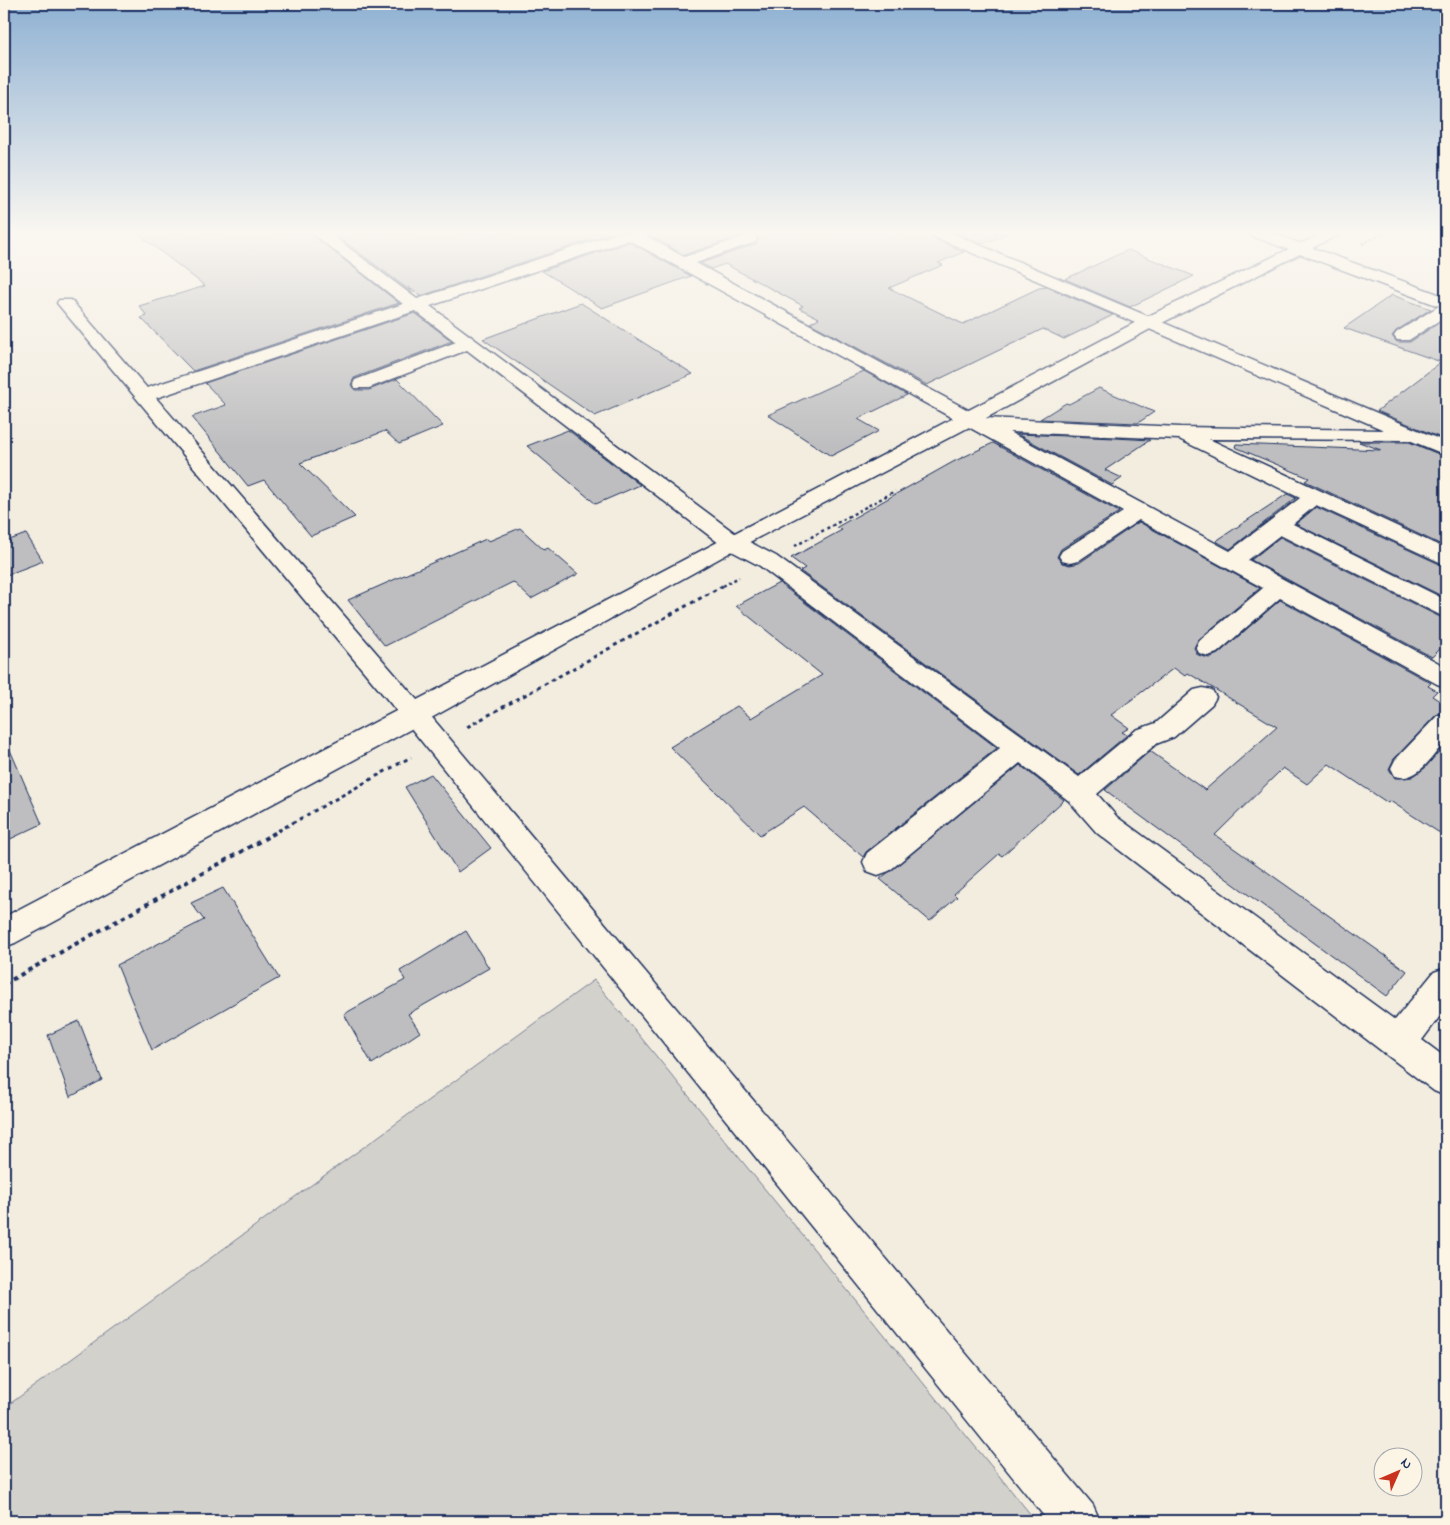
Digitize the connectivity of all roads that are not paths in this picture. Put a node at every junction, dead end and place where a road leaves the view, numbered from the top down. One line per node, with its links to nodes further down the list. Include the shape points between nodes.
1 (66, 304): 11 (street)
2 (757, 304): 12 (street)
3 (1104, 304): 7 (street)
4 (1187, 304): 7 (street)
5 (414, 305): 9 (street); 11 (street)
6 (1446, 309): 8 (street)
7 (1148, 323): 12 (street); 14 (street)
8 (1403, 336)
9 (468, 342): 10 (street); 20 (street)
10 (362, 384)
11 (142, 396): 29 (street)
12 (968, 420): 13 (street, via 1016,427); 18 (street); 20 (street)
13 (1180, 433): 14 (street); 17 (street)
14 (1417, 436): 15 (street); 16 (street)
15 (1446, 437)
16 (1446, 449)
17 (1316, 496): 19 (street); 22 (street)
18 (1139, 512): 21 (street); 23 (street)
19 (1278, 525): 23 (street); 25 (street)
20 (732, 542): 29 (street); 31 (street, via 768,561)
21 (1070, 556)
22 (1446, 558)
23 (1232, 561): 24 (street)
24 (1279, 586): 26 (street); 27 (street)
25 (1446, 610)
26 (1208, 647)
27 (1446, 678)
28 (1203, 696): 33 (street, via 1165,730 1146,737)
29 (415, 715): 35 (street); 39 (street)
30 (1446, 723): 32 (street)
31 (1019, 748): 33 (street); 34 (street)
32 (1405, 768)
33 (1079, 793): 37 (street, via 1107,825)
34 (878, 862)
35 (4, 933)
36 (1446, 983): 37 (street)
37 (1398, 1043): 38 (street)
38 (1446, 1079)
39 (1077, 1521)

